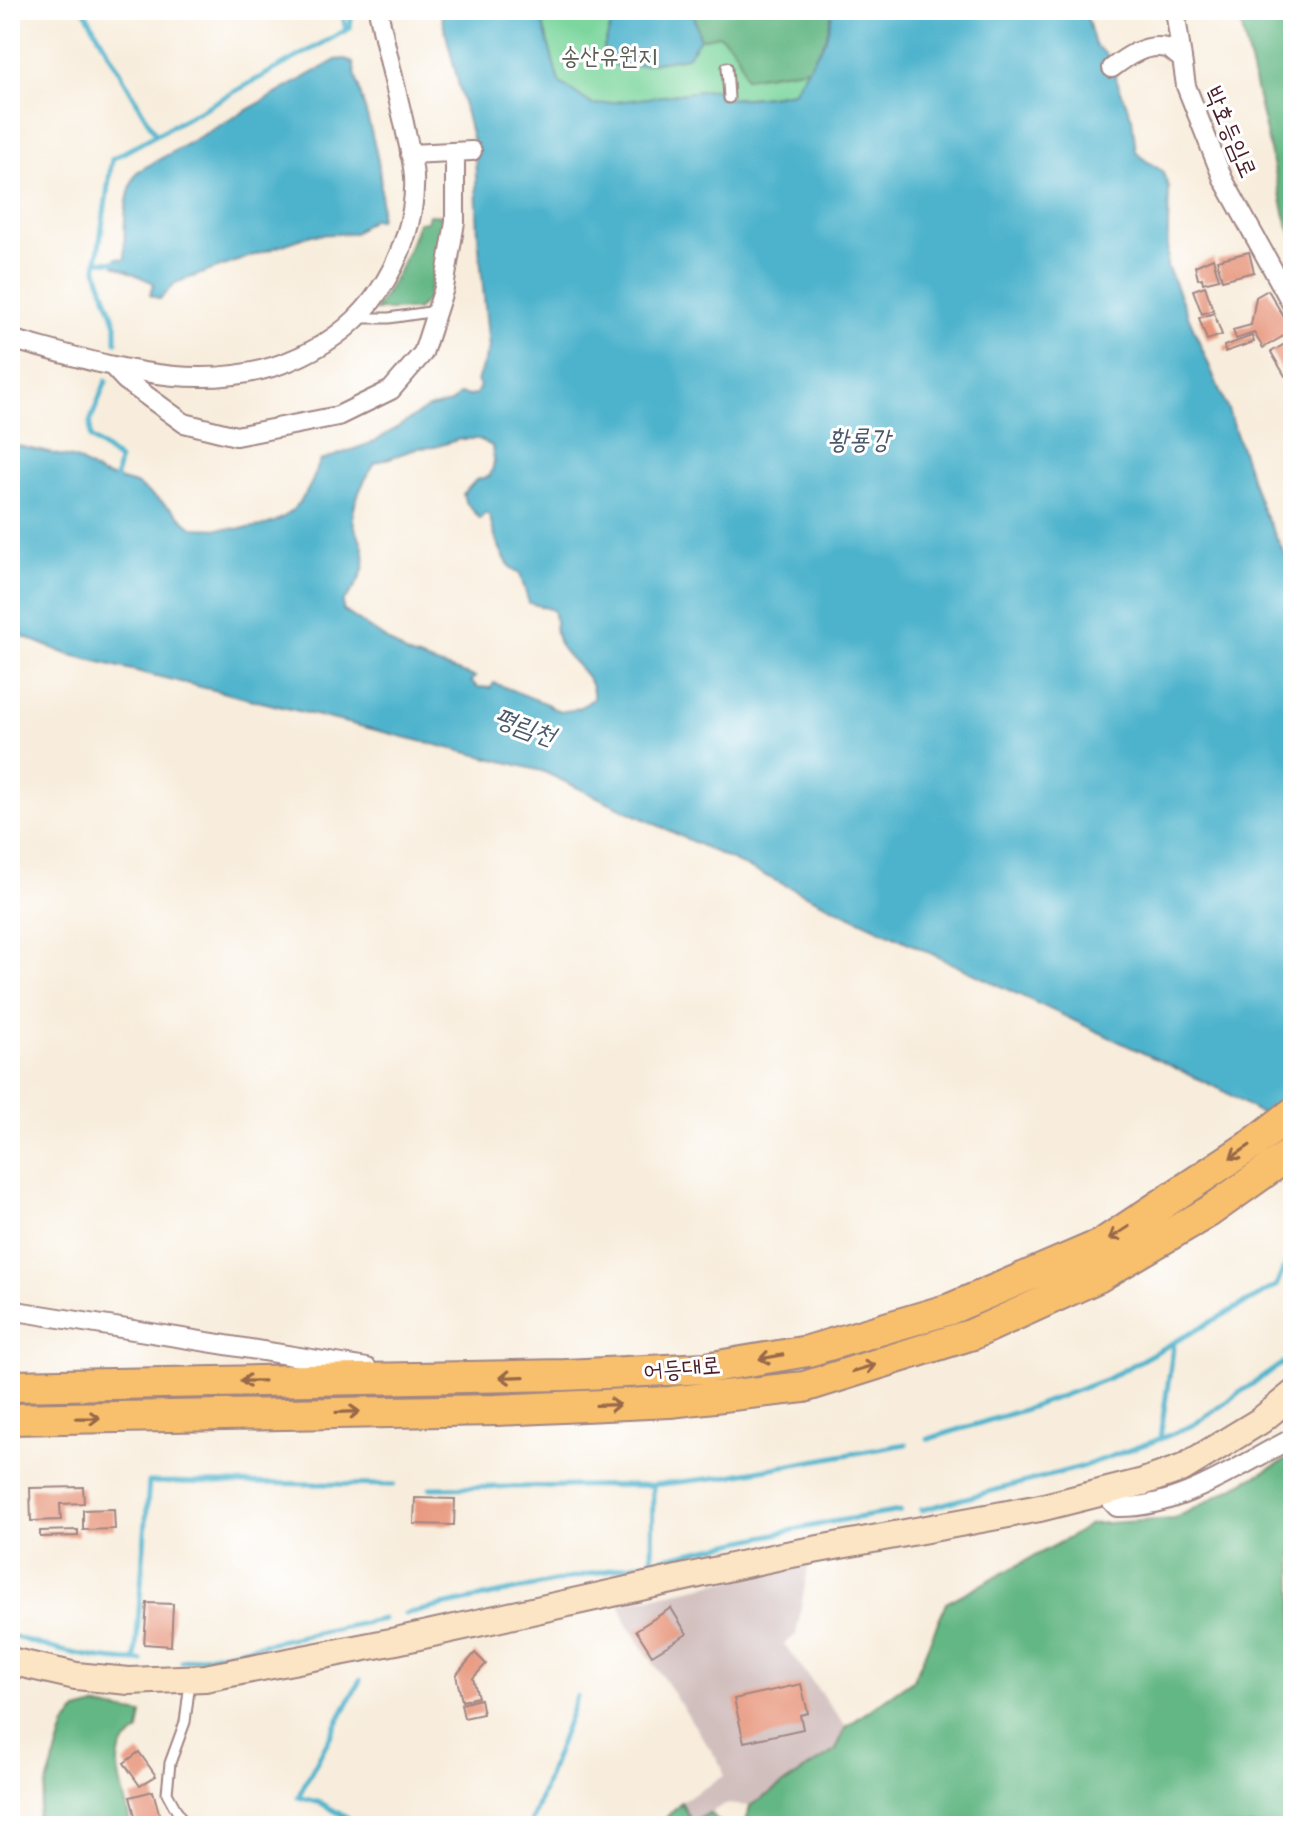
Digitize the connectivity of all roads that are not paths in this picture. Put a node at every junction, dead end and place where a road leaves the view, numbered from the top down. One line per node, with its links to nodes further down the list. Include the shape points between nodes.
1 (378, 10): 7 (street)
2 (1175, 10): 3 (street, 박호등임로)
3 (1182, 59): 5 (street, via 1166,48 1148,49); 8 (street, 박호등임로, via 1186,86 1223,179)
4 (727, 67): 6 (lane)
5 (1112, 68)
6 (729, 98)
7 (410, 154): 9 (street, via 464,152); 10 (street, via 412,208 402,250 369,306)
8 (1293, 306)
9 (437, 311): 10 (lane); 12 (street, via 423,353 391,390 338,416 236,436 184,423)
10 (356, 318): 12 (street, via 329,343 237,377 191,378)
11 (10, 339): 12 (street)
12 (112, 366)
13 (1293, 1113): 16 (main road, 어등대로, one-way to 16, via 1102,1244 950,1309 808,1351 706,1368)
14 (1293, 1152): 19 (main road, 어등대로, one-way to 14, via 511,1409 670,1402 804,1387 973,1334 1098,1277 1210,1211)
15 (10, 1310): 16 (street)
16 (437, 1380): 17 (main road, 어등대로, one-way to 17)
17 (10, 1386)
18 (1293, 1394): 21 (main road, via 1183,1468)
19 (10, 1419)
20 (1293, 1438): 21 (street, via 1200,1487 1142,1508 1117,1507)
21 (1103, 1492): 23 (main road)
22 (10, 1661): 23 (main road, via 76,1676)
23 (191, 1679): 24 (lane, via 167,1793)
24 (185, 1826)

